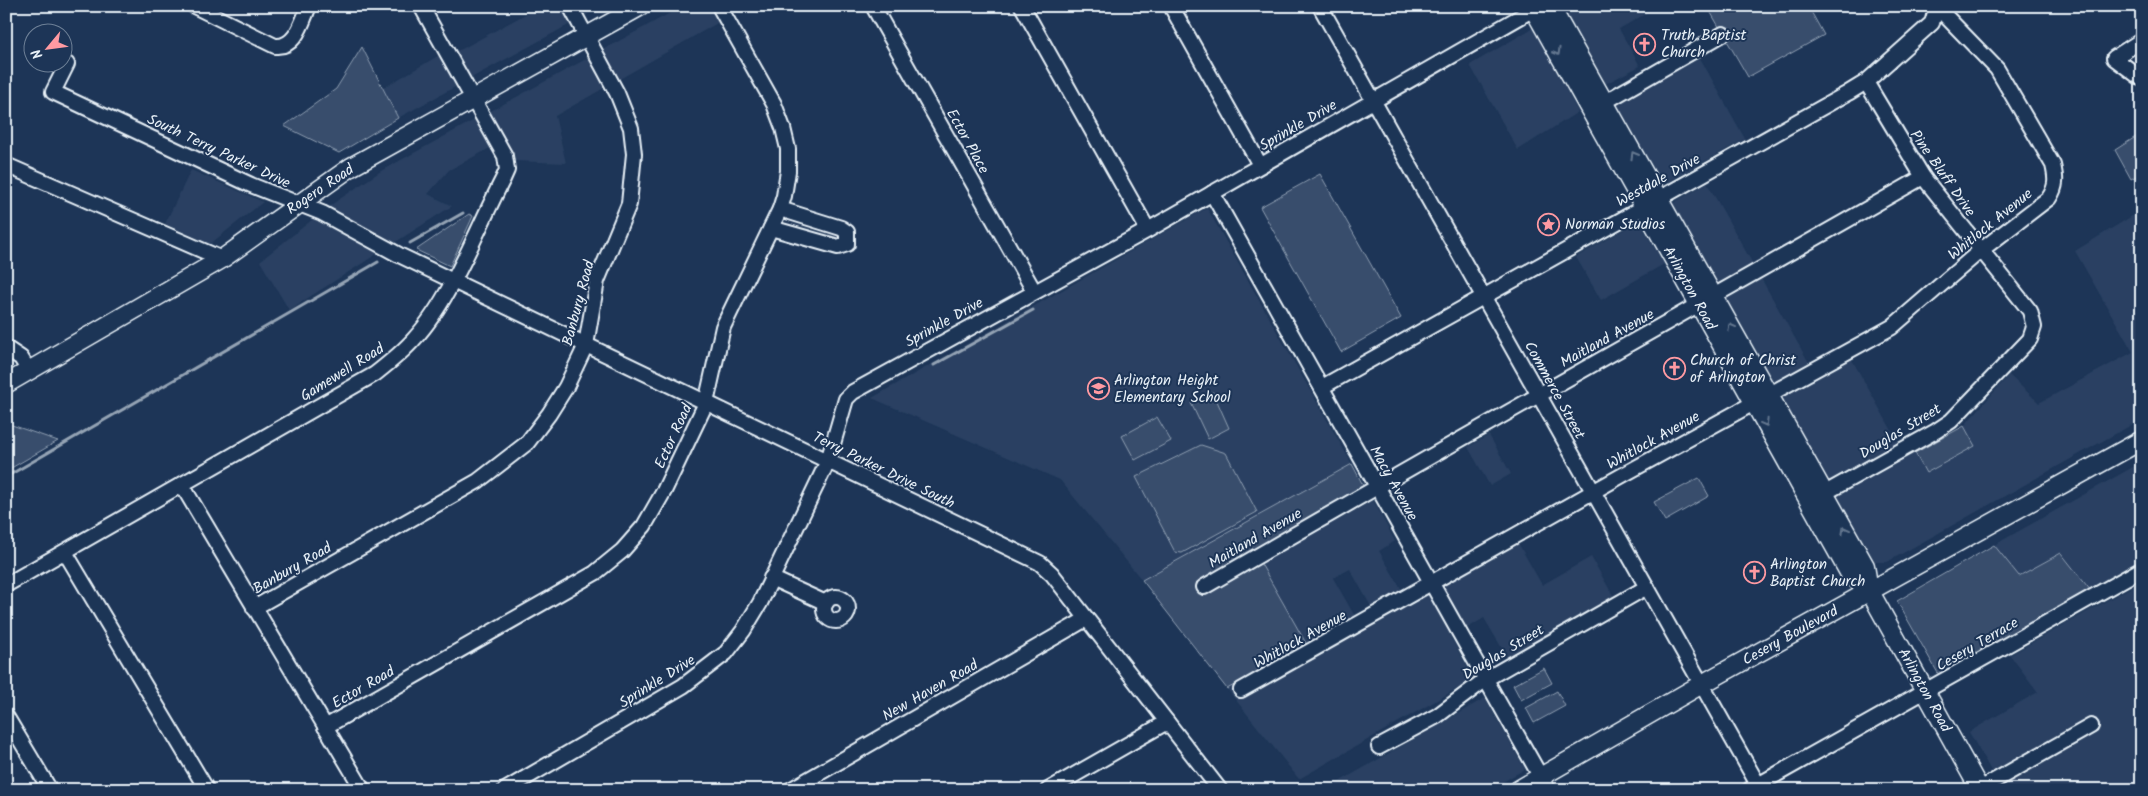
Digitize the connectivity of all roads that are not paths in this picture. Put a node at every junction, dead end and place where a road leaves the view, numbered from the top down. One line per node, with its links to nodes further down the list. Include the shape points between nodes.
1 (194, 6): 2 (street, via 274,46 281,46 294,37)
2 (309, 6)
3 (421, 6): 19 (street, Gamewell Road)
4 (570, 6): 14 (street, Banbury Road)
5 (641, 6): 14 (main road, Rogero Road)
6 (719, 6): 28 (street, Ector Road, via 774,104 783,128 788,149 788,171)
7 (873, 6): 34 (street, Ector Place)
8 (1022, 6): 30 (street)
9 (1171, 6): 23 (street)
10 (1321, 6): 20 (street, Commerce Street)
11 (1936, 6): 18 (street, Westdale Drive, via 1932,23); 31 (street, Whitlock Avenue, via 1997,69 2053,165 2056,177 2049,198)
12 (1539, 7): 20 (street, Sprinkle Drive); 21 (main road, Arlington Road)
13 (1723, 34): 21 (street)
14 (587, 36): 19 (main road, Rogero Road); 38 (street, Banbury Road, via 617,92 631,128 634,154 629,204 597,281)
15 (2142, 40): 17 (street, via 2114,58)
16 (63, 72): 27 (street, South Terry Parker Drive, via 53,92)
17 (2142, 79)
18 (1866, 82): 24 (street, Pine Bluff Drive); 26 (street, Westdale Drive)
19 (473, 98): 27 (main road, Rogero Road, via 351,167); 33 (street, Gamewell Road, via 505,156 507,170)
20 (1373, 101): 23 (street, Sprinkle Drive); 35 (street, Commerce Street)
21 (1597, 106): 26 (main road, Arlington Road)
22 (6, 165): 32 (street)
23 (1260, 165): 25 (street, Sprinkle Drive)
24 (1923, 177): 31 (street, Pine Bluff Drive); 36 (street, Maitland Avenue)
25 (1212, 193): 30 (street, Sprinkle Drive); 42 (street, Macy Avenue)
26 (1651, 202): 35 (street, Westdale Drive); 36 (main road, Arlington Road)
27 (298, 204): 32 (main road, Rogero Road); 33 (street, South Terry Parker Drive)
28 (780, 209): 29 (street, Ector Road); 29 (street, via 841,228 847,232 847,244 838,247)
29 (771, 228): 45 (street, Ector Road, via 723,327)
30 (1148, 230): 34 (street, Sprinkle Drive)
31 (1980, 251): 37 (street, Pine Bluff Drive, via 2030,311); 44 (street, Whitlock Avenue, via 1892,327)
32 (222, 259): 40 (main road, Rogero Road)
33 (453, 280): 38 (street, Terry Parker Drive South); 48 (street, Gamewell Road, via 417,337 375,374)
34 (1034, 291): 47 (street, Sprinkle Drive, via 853,392 846,398)
35 (1484, 296): 42 (street, Westdale Drive); 43 (street, Commerce Street)
36 (1707, 301): 43 (street, Maitland Avenue); 44 (main road, Arlington Road)
37 (2034, 327): 51 (street, Douglas Street, via 2030,339 1951,421)
38 (586, 345): 45 (street, Terry Parker Drive South); 61 (street, Banbury Road, via 550,414 527,443 502,464 478,482)
39 (6, 348): 40 (street, via 21,358)
40 (29, 372): 41 (main road, Rogero Road)
41 (6, 384)
42 (1322, 388): 49 (street, Macy Avenue)
43 (1539, 394): 49 (street, Maitland Avenue); 50 (street, Commerce Street)
44 (1761, 399): 50 (street, Whitlock Avenue); 51 (main road, Arlington Road)
45 (706, 403): 47 (street, Terry Parker Drive South); 70 (street, Ector Road, via 664,491 644,526 622,551 595,572)
46 (2142, 440): 59 (main road, Cesery Boulevard)
47 (828, 461): 54 (street, Sprinkle Drive); 62 (street, Terry Parker Drive South, via 1040,563)
48 (182, 485): 52 (street, Gamewell Road); 61 (street)
49 (1377, 486): 55 (street, Macy Avenue); 57 (street, Maitland Avenue)
50 (1594, 492): 55 (street, Whitlock Avenue); 58 (street, Commerce Street)
51 (1817, 498): 59 (main road, Arlington Road, via 1850,574)
52 (65, 552): 56 (street, Gamewell Road); 76 (street)
53 (2142, 569): 66 (street, Cesery Terrace)
54 (771, 578): 60 (street); 78 (street, Sprinkle Drive, via 742,631 707,669)
55 (1432, 583): 63 (street, Macy Avenue); 65 (street, Whitlock Avenue)
56 (6, 585)
57 (1204, 587)
58 (1647, 587): 63 (street, Douglas Street); 64 (street, Commerce Street)
59 (1869, 590): 64 (main road, Cesery Boulevard); 66 (main road, Arlington Road)
60 (826, 603)
61 (254, 608): 70 (street)
62 (1086, 619): 68 (street, Terry Parker Drive South); 79 (street, New Haven Road)
63 (1486, 679): 71 (street, Douglas Street, via 1437,716); 72 (street, Macy Avenue)
64 (1702, 684): 72 (main road, Cesery Boulevard); 73 (street, Commerce Street)
65 (1241, 690)
66 (1926, 691): 73 (street, Cesery Terrace); 74 (main road, Arlington Road)
67 (6, 716): 75 (street)
68 (1167, 722): 80 (street); 81 (street, Terry Parker Drive South)
69 (2091, 726): 74 (street)
70 (325, 727): 77 (street)
71 (1379, 747)
72 (1544, 783): 82 (main road, Cesery Boulevard)
73 (1756, 788)
74 (1979, 789)
75 (50, 790)
76 (207, 790)
77 (363, 790)
78 (505, 790)
79 (790, 790)
80 (1048, 790)
81 (1220, 790)
82 (1518, 790)

